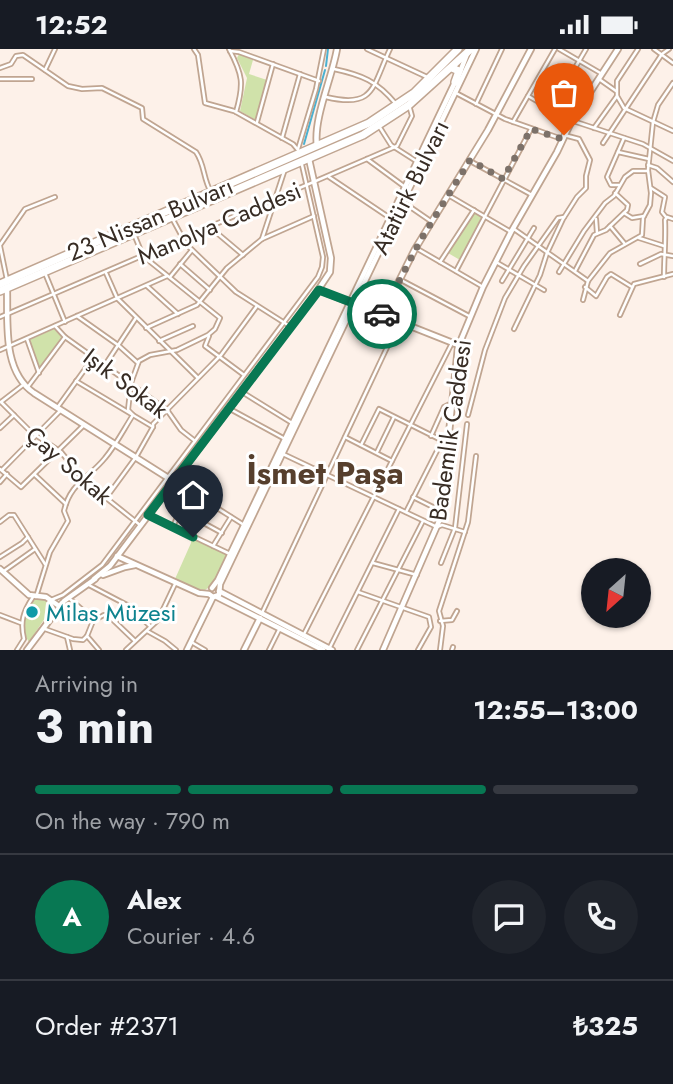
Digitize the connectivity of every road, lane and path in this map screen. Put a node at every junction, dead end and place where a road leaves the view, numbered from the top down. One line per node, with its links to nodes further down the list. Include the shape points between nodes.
1 (55, 49): 27 (street)
2 (194, 49): 47 (street, via 205,103)
3 (324, 49): 33 (street)
4 (337, 49): 26 (street)
5 (367, 49): 20 (street)
6 (390, 49): 20 (street)
7 (446, 49): 18 (street)
8 (502, 49): 42 (street)
9 (530, 49): 48 (street)
10 (557, 49): 21 (street); 39 (street)
11 (586, 49): 21 (street)
12 (618, 49): 29 (street, Bademlik Caddesi)
13 (638, 49): 37 (street, via 618,78)
14 (654, 49): 19 (street)
15 (668, 49): 19 (street)
16 (230, 50): 23 (street); 47 (street, via 243,81)
17 (471, 50): 25 (highway); 34 (street, Atatürk Bulvarı); 38 (street, Atatürk Bulvarı)
18 (456, 51): 30 (highway)
19 (662, 54): 22 (street); 45 (street)
20 (386, 58): 30 (street); 35 (street)
21 (579, 61): 29 (street); 46 (street)
22 (673, 63)
23 (273, 64): 28 (street); 52 (street)
24 (0, 68): 27 (street, via 21,54)
25 (452, 68): 34 (highway, via 459,71); 43 (highway)
26 (334, 69): 35 (street); 41 (street)
27 (45, 70): 83 (street, via 68,86 102,88 142,108 143,120 196,152)
28 (300, 74): 33 (street); 59 (street)
29 (601, 76): 37 (street); 49 (street, Bademlik Caddesi)
30 (430, 78): 44 (highway)
31 (0, 79): 32 (street)
32 (32, 79)
33 (318, 81): 66 (street)
34 (456, 82): 71 (street, Atatürk Bulvarı)
35 (374, 83): 41 (street, via 355,101); 44 (street)
36 (673, 83): 50 (street)
37 (616, 91): 40 (street)
38 (455, 93): 42 (street); 89 (street, Atatürk Bulvarı)
39 (528, 96): 46 (street); 51 (street)
40 (617, 96): 45 (street); 54 (street)
41 (326, 97): 62 (street, via 316,129)
42 (476, 104): 48 (street)
43 (409, 105): 53 (highway); 63 (street, via 411,120)
44 (397, 106): 62 (highway)
45 (625, 108): 50 (street); 57 (street)
46 (551, 109): 49 (street)
47 (236, 112): 52 (street)
48 (496, 115): 51 (street); 69 (street)
49 (572, 121): 54 (street); 58 (street, Bademlik Caddesi)
50 (653, 122): 56 (street); 64 (street)
51 (513, 123): 55 (street)
52 (257, 124): 59 (street)
53 (379, 126): 63 (street); 66 (highway)
54 (594, 128): 57 (street)
55 (531, 129): 58 (street); 76 (street)
56 (673, 131)
57 (609, 134): 60 (street); 61 (street)
58 (563, 137): 86 (street, Bademlik Caddesi); 99 (street, via 579,139 591,161 586,188)
59 (282, 138): 66 (street)
60 (624, 138): 64 (street); 65 (street)
61 (603, 143)
62 (317, 146): 66 (highway)
63 (393, 147): 67 (street, Manolya Caddesi); 71 (street)
64 (650, 147): 68 (street); 70 (street)
65 (618, 152): 68 (street); 79 (street, via 607,177 611,185)
66 (302, 156): 73 (highway); 77 (street); 80 (street); 83 (highway, 23 Nissan Bulvarı)
67 (367, 159): 75 (street, Manolya Caddesi); 81 (street)
68 (649, 159): 72 (street)
69 (470, 160): 76 (street); 85 (street)
70 (673, 161)
71 (418, 162): 81 (street, Atatürk Bulvarı)
72 (648, 165): 74 (street); 78 (street)
73 (285, 168): 88 (street); 95 (highway)
74 (648, 171): 79 (street, via 633,171); 82 (street)
75 (328, 176): 77 (street, Manolya Caddesi); 98 (street)
76 (503, 179): 86 (street); 93 (street)
77 (315, 182): 80 (street, Manolya Caddesi); 149 (street, via 332,264)
78 (673, 182)
79 (619, 185): 84 (street)
80 (307, 186): 88 (street, Manolya Caddesi); 92 (street)
81 (405, 187): 98 (street, Atatürk Bulvarı)
82 (651, 188): 94 (street); 97 (street, via 665,197 662,213)
83 (211, 192): 144 (highway, 23 Nissan Bulvarı)
84 (615, 193): 91 (street, via 628,205); 96 (street)
85 (449, 195): 90 (street); 101 (street)
86 (531, 195): 105 (street, Bademlik Caddesi)
87 (55, 197): 113 (street, via 25,209)
88 (275, 199): 103 (street, Manolya Caddesi); 110 (street)
89 (403, 202): 101 (street); 155 (street, Atatürk Bulvarı)
90 (474, 210): 93 (street); 123 (street)
91 (624, 213): 94 (street, via 632,218); 102 (street)
92 (314, 216): 110 (street); 167 (street, via 322,267)
93 (484, 216): 105 (street); 129 (street)
94 (644, 216): 108 (street)
95 (172, 217): 106 (highway); 109 (street)
96 (596, 217): 107 (street); 125 (street)
97 (666, 217): 100 (street); 114 (street, via 668,240)
98 (390, 218): 155 (street, Atatürk Bulvarı)
99 (564, 218): 115 (street, via 556,220); 118 (street)
100 (673, 219)
101 (432, 222): 116 (street)
102 (610, 226): 107 (street); 112 (street)
103 (210, 227): 109 (street, Manolya Caddesi); 120 (street)
104 (534, 228): 111 (street)
105 (512, 230): 111 (street); 124 (street, Bademlik Caddesi)
106 (133, 233): 121 (street); 131 (highway)
107 (597, 233): 130 (street)
108 (639, 238): 112 (street); 114 (street)
109 (182, 239): 117 (street); 121 (street, Manolya Caddesi)
110 (262, 239): 120 (street)
111 (527, 240): 115 (street); 128 (street)
112 (625, 244): 141 (street, via 610,253)
113 (0, 246): 144 (street)
114 (664, 246): 119 (street)
115 (538, 247): 118 (street); 135 (street)
116 (416, 248): 123 (street); 139 (street)
117 (192, 250): 126 (street); 136 (street)
118 (547, 253): 125 (street); 143 (street)
119 (663, 254): 122 (street); 127 (street); 138 (street)
120 (243, 255): 136 (street)
121 (143, 256): 132 (street, Manolya Caddesi); 137 (street)
122 (673, 256)
123 (440, 262): 129 (street)
124 (495, 262): 128 (street); 145 (street, Bademlik Caddesi)
125 (564, 263): 130 (street); 133 (street)
126 (180, 264): 137 (street); 148 (street)
127 (639, 264)
128 (509, 269): 135 (street); 140 (street)
129 (456, 271): 145 (street)
130 (575, 271): 141 (street)
131 (44, 272): 144 (highway); 151 (street)
132 (105, 272): 151 (street, Manolya Caddesi); 152 (street)
133 (559, 272)
134 (673, 274): 138 (street)
135 (519, 275): 143 (street); 200 (street, via 485,350)
136 (221, 276): 148 (street); 156 (street)
137 (168, 277): 142 (street); 154 (street)
138 (664, 277): 147 (street)
139 (400, 279): 159 (street); 162 (street)
140 (502, 281)
141 (588, 281): 146 (street)
142 (146, 285): 152 (street); 158 (street)
143 (535, 285): 150 (street); 172 (street)
144 (3, 286): 157 (street)
145 (482, 287): 162 (street, Bademlik Caddesi)
146 (585, 287): 147 (street, via 596,296 611,274); 153 (street)
147 (632, 287): 160 (street)
148 (210, 290): 154 (street)
149 (319, 290): 155 (street); 170 (street)
150 (544, 290)
151 (53, 294): 157 (street, Manolya Caddesi); 165 (street)
152 (117, 298): 161 (street); 164 (street)
153 (583, 300)
154 (200, 303): 158 (street); 173 (street, via 220,318)
155 (352, 303): 159 (street); 202 (street, Atatürk Bulvarı); 211 (street, Atatürk Bulvarı)
156 (257, 306): 167 (street); 182 (street)
157 (8, 313): 163 (street, Manolya Caddesi); 179 (street)
158 (178, 314): 171 (street)
159 (382, 315): 166 (street)
160 (620, 315)
161 (77, 316): 165 (street); 178 (street)
162 (469, 316): 177 (street, Bademlik Caddesi)
163 (0, 317)
164 (136, 318): 171 (street); 178 (street)
165 (65, 322): 168 (street)
166 (399, 322): 177 (street); 210 (street)
167 (284, 323): 170 (street); 187 (street)
168 (55, 326): 174 (street, Işık Sokak); 175 (street)
169 (193, 326): 176 (street)
170 (291, 327): 192 (street)
171 (146, 328): 176 (street)
172 (514, 329)
173 (208, 335): 181 (street); 182 (street, via 205,347)
174 (65, 337): 183 (street, Işık Sokak); 186 (street)
175 (27, 339): 179 (street); 186 (street)
176 (159, 341): 181 (street)
177 (455, 344): 194 (street, Bademlik Caddesi); 205 (street)
178 (118, 345): 184 (street); 185 (street)
179 (9, 347): 180 (street); 191 (street)
180 (0, 350)
181 (172, 352): 184 (street, via 149,355); 188 (street)
182 (219, 357): 187 (street); 188 (street)
183 (93, 358): 185 (street, Işık Sokak); 189 (street)
184 (138, 363): 190 (street)
185 (104, 366): 190 (street, Işık Sokak)
186 (39, 373): 191 (street)
187 (244, 375): 212 (street)
188 (197, 377): 197 (street)
189 (76, 381): 195 (street); 199 (street)
190 (131, 385): 197 (street, Işık Sokak); 199 (street, via 128,410)
191 (25, 387): 193 (street); 195 (street)
192 (243, 392): 196 (street); 202 (street)
193 (1, 402): 198 (street, Çay Sokak)
194 (452, 403): 209 (street, via 444,407); 215 (street, Bademlik Caddesi)
195 (59, 409): 204 (street); 208 (street)
196 (229, 409): 211 (street); 228 (street)
197 (167, 410): 206 (street); 212 (street, Işık Sokak)
198 (13, 415): 207 (street); 208 (street, Çay Sokak)
199 (133, 415): 206 (street); 214 (street)
200 (468, 415)
201 (394, 417): 205 (street); 216 (street, via 379,409); 219 (street)
202 (292, 423): 211 (street, Atatürk Bulvarı)
203 (467, 424): 245 (street)
204 (84, 425): 214 (street); 217 (street)
205 (410, 425): 209 (street); 222 (street)
206 (153, 427): 221 (street)
207 (0, 428)
208 (36, 436): 217 (street, Çay Sokak); 223 (street)
209 (431, 436): 213 (street)
210 (345, 437): 216 (street); 226 (street)
211 (286, 440): 218 (street, Atatürk Bulvarı)
212 (195, 441): 228 (street)
213 (442, 441): 215 (street); 230 (street)
214 (115, 444): 221 (street); 227 (street)
215 (448, 444): 235 (street, Bademlik Caddesi)
216 (361, 445): 219 (street)
217 (58, 450): 225 (street); 227 (street, Çay Sokak)
218 (280, 453): 226 (street); 242 (street, Atatürk Bulvarı)
219 (376, 453): 222 (street)
220 (476, 456): 246 (street)
221 (136, 457): 228 (street); 231 (street)
222 (393, 461): 232 (street)
223 (1, 469): 224 (street)
224 (7, 474): 225 (street, via 21,487); 229 (street)
225 (34, 474): 233 (street)
226 (327, 475): 232 (street); 276 (street)
227 (82, 478): 231 (street, Çay Sokak); 233 (street)
228 (170, 479): 237 (street); 238 (street); 241 (street)
229 (0, 482)
230 (413, 497): 235 (street); 236 (street)
231 (106, 498): 241 (street, Çay Sokak)
232 (374, 499): 234 (street); 286 (street)
233 (66, 504): 256 (street, via 68,521)
234 (399, 509): 236 (street); 254 (street)
235 (441, 511): 244 (street, Bademlik Caddesi)
236 (405, 512): 239 (street)
237 (148, 515): 241 (street); 243 (street)
238 (231, 517): 242 (street); 247 (street)
239 (423, 520): 244 (street); 258 (street)
240 (0, 522): 248 (street, via 12,514)
241 (138, 523): 252 (street); 267 (street, via 101,567)
242 (245, 526): 251 (street, Atatürk Bulvarı); 265 (street, Atatürk Bulvarı)
243 (173, 527): 247 (street, via 180,510); 249 (street)
244 (437, 527): 245 (street); 260 (street, Bademlik Caddesi)
245 (454, 529): 246 (street); 255 (street)
246 (465, 532): 278 (street)
247 (222, 533): 249 (street)
248 (28, 537): 250 (street); 253 (street)
249 (213, 546): 251 (street)
250 (36, 549): 256 (street); 259 (street)
251 (230, 554): 264 (street, Atatürk Bulvarı)
252 (117, 556): 257 (street); 261 (street)
253 (0, 557)
254 (372, 563): 258 (street); 266 (street)
255 (441, 563)
256 (45, 564): 269 (street)
257 (139, 566): 261 (street, via 125,566); 262 (street)
258 (399, 569): 260 (street); 271 (street)
259 (1, 571): 269 (street)
260 (417, 575): 273 (street, Bademlik Caddesi)
261 (94, 579): 263 (street)
262 (176, 582): 268 (street); 280 (street)
263 (87, 584): 267 (street); 280 (street, via 129,605)
264 (212, 588): 265 (street); 268 (street, Atatürk Bulvarı)
265 (219, 590): 268 (street, Atatürk Bulvarı); 276 (street)
266 (358, 592): 271 (street); 299 (street)
267 (66, 596): 270 (street); 272 (street); 277 (street)
268 (213, 596): 276 (street); 288 (street)
269 (34, 597): 270 (street); 279 (street)
270 (51, 600): 272 (street)
271 (383, 600): 273 (street); 300 (street)
272 (59, 606): 281 (street)
273 (403, 608): 301 (street, Bademlik Caddesi); 302 (street, via 430,618 431,627)
274 (457, 611): 278 (street, via 452,620)
275 (0, 615): 279 (street)
276 (261, 616): 282 (street); 286 (street); 297 (street)
277 (94, 619): 285 (street); 287 (street, via 109,616)
278 (440, 621): 303 (street)
279 (21, 623): 289 (street, via 24,639)
280 (151, 627): 283 (street)
281 (42, 628): 284 (street); 290 (street)
282 (280, 628): 286 (street); 298 (street)
283 (146, 631): 287 (street); 294 (street)
284 (65, 636): 285 (street, via 82,640); 291 (street)
285 (87, 636): 292 (street)
286 (303, 638): 299 (street)
287 (135, 641): 293 (street)
288 (191, 642): 295 (street); 296 (street)
289 (17, 650)
290 (27, 650)
291 (70, 650)
292 (99, 650)
293 (126, 650)
294 (176, 650)
295 (187, 650)
296 (205, 650)
297 (244, 650)
298 (269, 650)
299 (328, 650)
300 (357, 650)
301 (383, 650)
302 (418, 650)
303 (440, 650)

